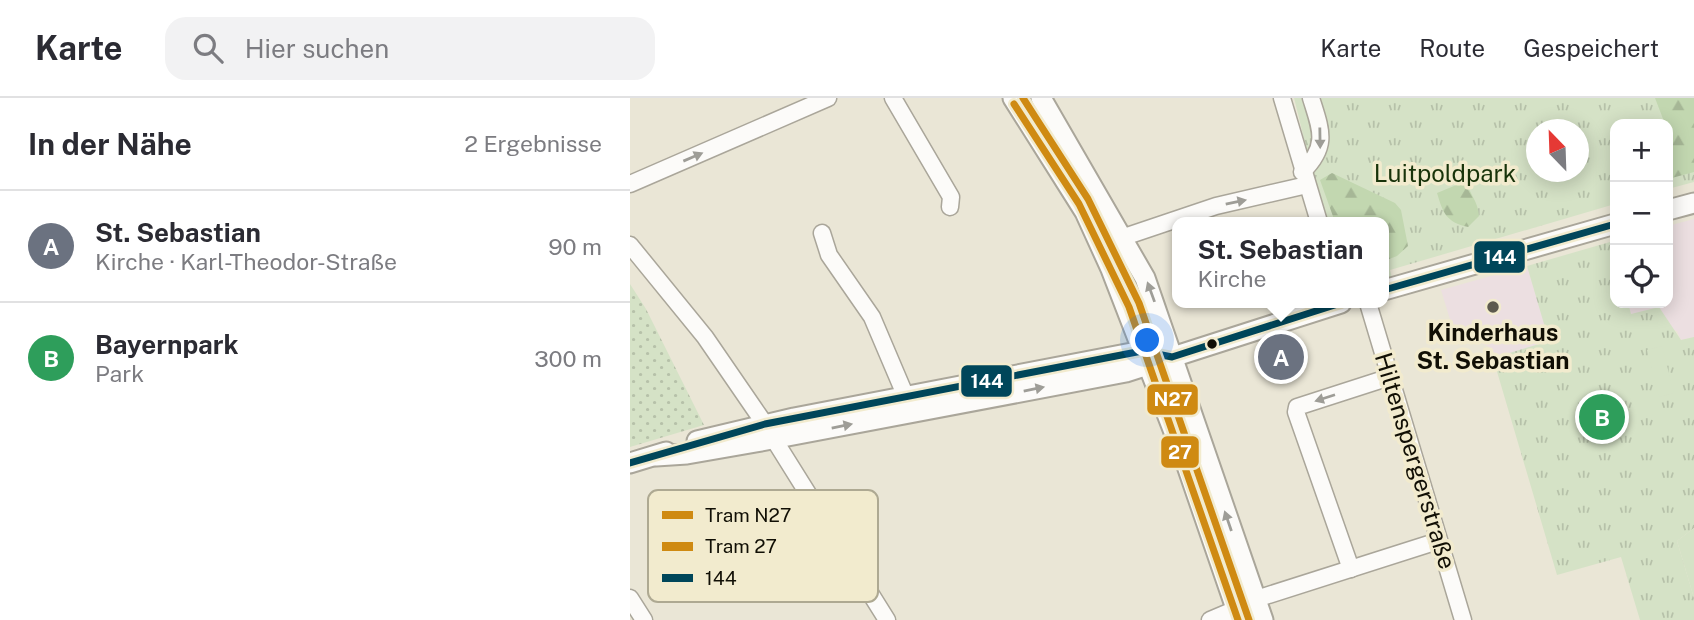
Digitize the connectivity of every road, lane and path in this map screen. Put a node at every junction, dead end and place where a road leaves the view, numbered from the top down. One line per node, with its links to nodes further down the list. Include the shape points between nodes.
1 (828, 98): 8 (street, one-way to 1)
2 (893, 98): 10 (street, via 951,197)
3 (1013, 98): 23 (main road, via 1084,212)
4 (1041, 98): 17 (main road)
5 (1282, 98): 7 (street)
6 (1311, 98): 7 (street, one-way to 7, via 1321,132 1320,153)
7 (1304, 179): 12 (street, one-way to 7); 13 (street)
8 (630, 184)
9 (1694, 203): 11 (main road)
10 (950, 207)
11 (1673, 209)
12 (1183, 217)
13 (1317, 217)
14 (1172, 221): 17 (street, one-way to 14)
15 (1610, 225): 19 (main road)
16 (822, 233): 25 (street, via 829,255 872,317)
17 (1124, 237): 22 (main road, one-way to 17, via 1145,278)
18 (630, 245): 26 (street, via 705,337)
19 (1389, 289)
20 (1326, 308): 22 (main road)
21 (1369, 308): 24 (street, Hiltenspergerstraße)
22 (1172, 357): 23 (main road); 32 (main road, one-way to 22)
23 (1145, 358): 25 (main road); 26 (main road, one-way to 23); 34 (main road)
24 (1390, 377): 29 (street, Hiltenspergerstraße); 30 (street, one-way to 30, via 1297,407)
25 (906, 397): 26 (main road)
26 (770, 432): 27 (main road); 28 (street)
27 (630, 464)
28 (806, 490)
29 (1438, 541): 30 (street); 39 (street, Hiltenspergerstraße)
30 (1351, 569): 32 (street)
31 (630, 598): 35 (street)
32 (1256, 599): 38 (main road)
33 (876, 602): 36 (street)
34 (1238, 615): 37 (street)
35 (644, 620)
36 (887, 620)
37 (1210, 620)
38 (1264, 620)
39 (1463, 620)

